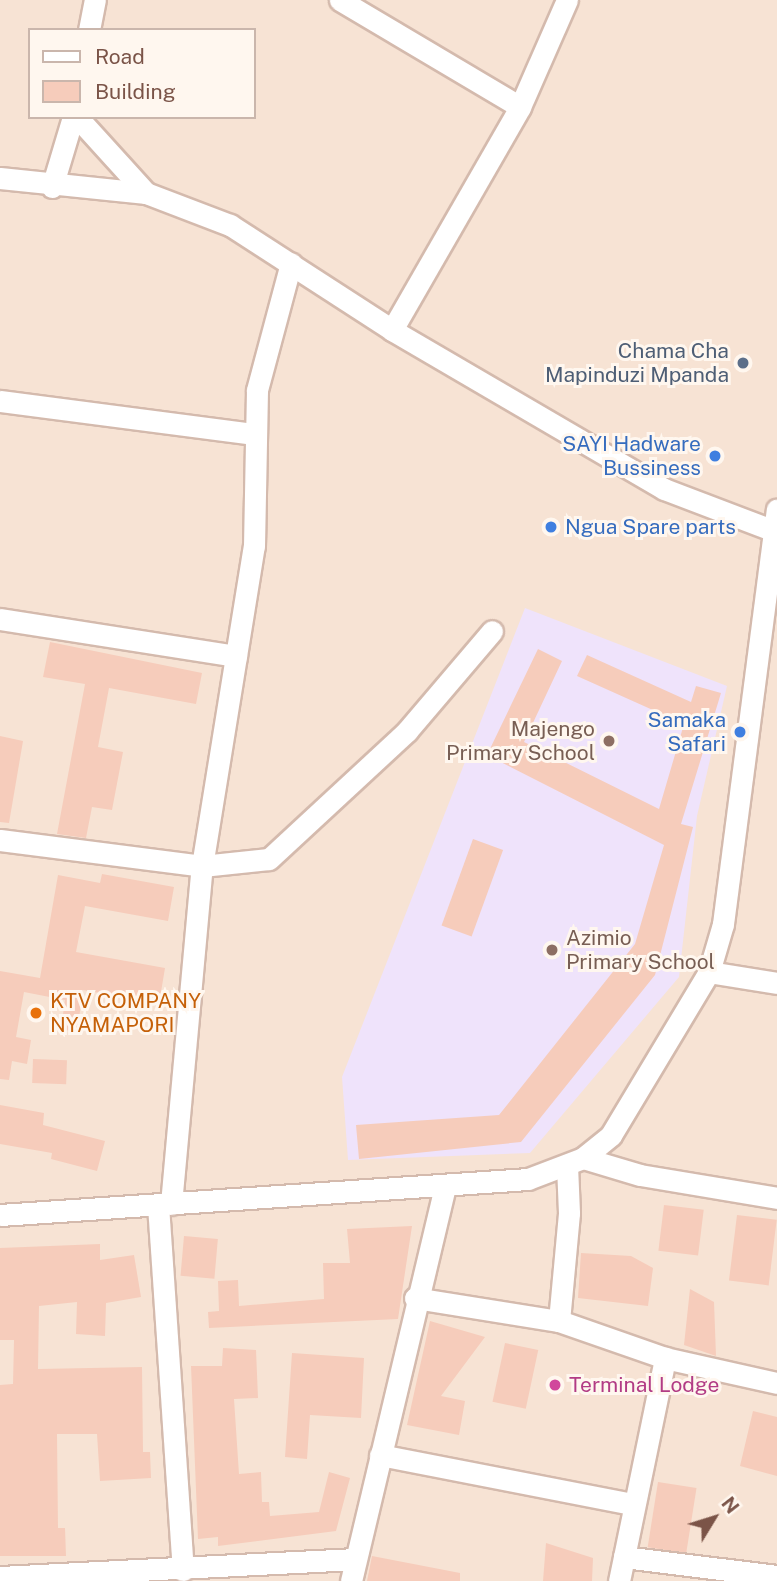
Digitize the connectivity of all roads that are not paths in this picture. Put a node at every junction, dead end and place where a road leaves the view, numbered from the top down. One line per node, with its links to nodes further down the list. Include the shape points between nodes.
1 (95, 0): 4 (street)
2 (340, 0): 5 (street)
3 (567, 0): 5 (street)
4 (89, 28)
5 (520, 107): 12 (street)
6 (74, 119): 9 (street)
7 (77, 119): 10 (street)
8 (0, 178): 9 (street)
9 (52, 187): 10 (street)
10 (146, 193): 11 (street, via 230,225)
11 (291, 263): 12 (street); 14 (street, via 257,390)
12 (392, 330): 16 (street, via 664,488)
13 (0, 401): 14 (street)
14 (254, 434): 19 (street, via 254,546)
15 (777, 509): 16 (street)
16 (775, 531): 22 (street, via 723,924)
17 (0, 619): 19 (street)
18 (492, 631): 21 (street, via 407,731 368,762 280,854 253,863)
19 (236, 656): 21 (street)
20 (0, 840): 21 (street)
21 (202, 866): 27 (street)
22 (709, 971): 23 (street); 24 (street, via 630,1109)
23 (777, 983)
24 (575, 1162): 25 (street, via 528,1180); 26 (street); 30 (street)
25 (445, 1186): 27 (street); 29 (street)
26 (777, 1198)
27 (164, 1204): 28 (street); 37 (street)
28 (0, 1214)
29 (415, 1298): 30 (street); 33 (street)
30 (559, 1321): 31 (street)
31 (666, 1358): 32 (street); 34 (street)
32 (777, 1383)
33 (380, 1455): 34 (street); 36 (street)
34 (631, 1504): 35 (street)
35 (624, 1557): 39 (street); 41 (street)
36 (355, 1559): 37 (street); 40 (street)
37 (183, 1570): 38 (street)
38 (0, 1577)
39 (777, 1577)
40 (351, 1581)
41 (619, 1581)

